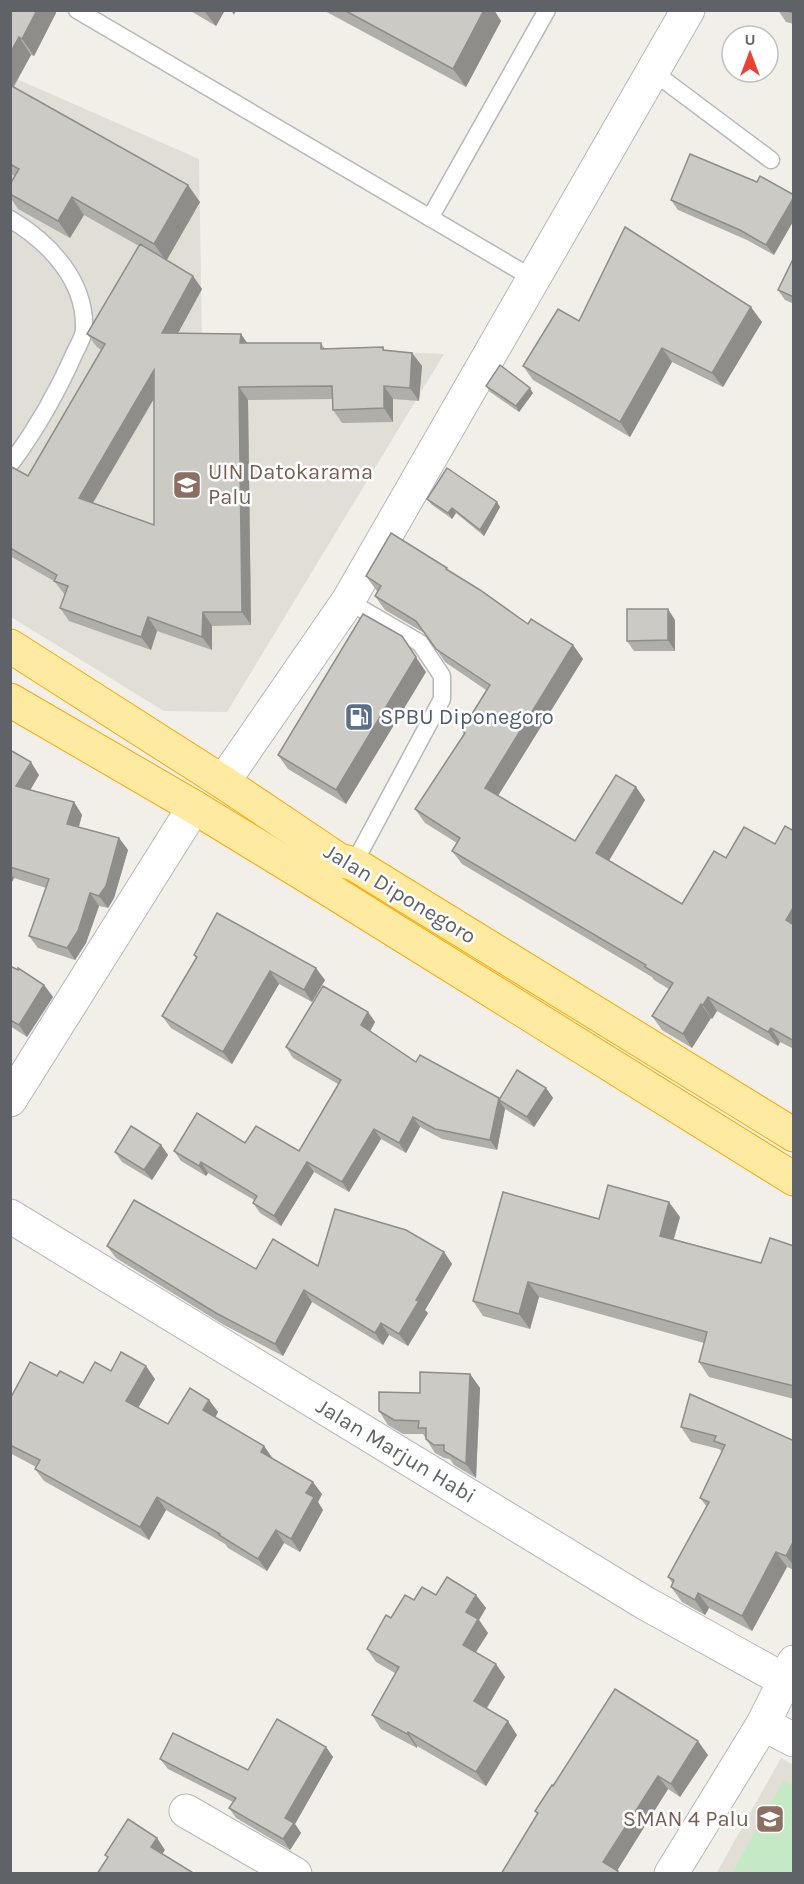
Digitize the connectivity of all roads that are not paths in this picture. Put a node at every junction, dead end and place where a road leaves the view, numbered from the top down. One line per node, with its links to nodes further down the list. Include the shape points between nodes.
1 (77, 10): 6 (lane)
2 (687, 10): 4 (street)
3 (542, 12): 6 (lane)
4 (652, 71): 5 (lane); 8 (street)
5 (771, 160)
6 (430, 218): 8 (lane)
7 (10, 219): 9 (lane, via 53,252 72,279 84,331 68,368)
8 (534, 279): 10 (street)
9 (11, 463)
10 (348, 601): 13 (street); 15 (lane, via 420,643 442,676 442,699)
11 (10, 646): 13 (highway, Jalan Diponegoro)
12 (10, 700): 14 (highway, Jalan Diponegoro)
13 (223, 782): 15 (highway, Jalan Diponegoro, via 339,860)
14 (194, 807): 16 (highway, Jalan Diponegoro); 17 (street)
15 (354, 864): 16 (lane); 18 (highway, Jalan Diponegoro)
16 (333, 892): 19 (highway, Jalan Diponegoro)
17 (10, 1100)
18 (794, 1135)
19 (794, 1179)
20 (10, 1216): 21 (street, Jalan Marjun Habi, via 635,1597)
21 (789, 1671): 22 (street)
22 (763, 1724): 23 (street); 26 (street)
23 (794, 1740)
24 (186, 1811): 25 (street)
25 (295, 1874)
26 (671, 1874)

